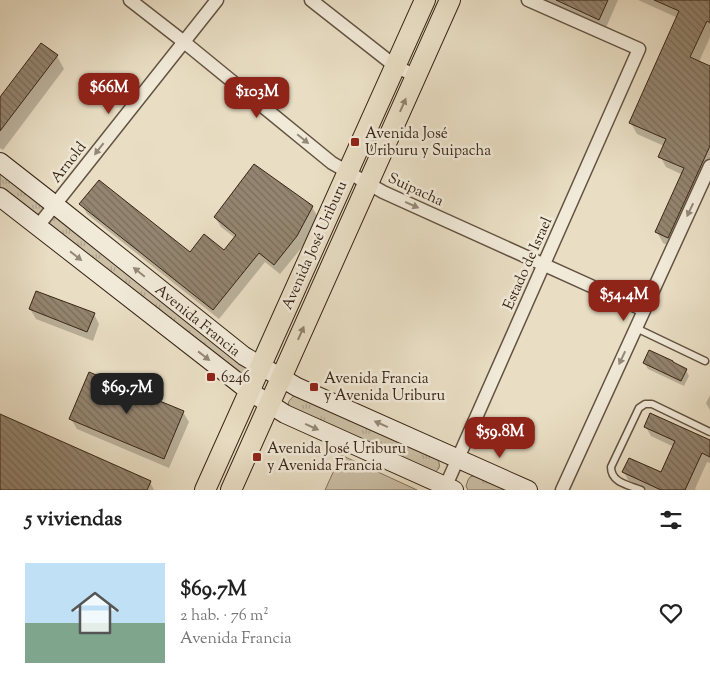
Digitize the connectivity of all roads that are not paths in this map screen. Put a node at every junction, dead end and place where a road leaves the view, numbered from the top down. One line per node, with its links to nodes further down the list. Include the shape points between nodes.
1 (130, 0): 7 (street, Suipacha)
2 (217, 0): 7 (street, Arnold)
3 (311, 0): 8 (street)
4 (425, 0): 8 (main road, Avenida José Uriburu)
5 (450, 0): 9 (main road, Avenida José Uriburu)
6 (528, 0): 17 (street, Estado de Israel, via 639,49)
7 (184, 42): 12 (street, Suipacha, one-way to 12, via 332,162); 15 (street, Arnold, one-way to 15)
8 (395, 66): 9 (street); 12 (main road, Avenida José Uriburu)
9 (416, 76): 13 (main road, Avenida José Uriburu, one-way to 9)
10 (0, 162): 15 (main road, Avenida Francia)
11 (710, 166): 18 (street, one-way to 18)
12 (348, 171): 13 (street, Suipacha); 21 (main road, Avenida José Uriburu)
13 (368, 183): 17 (street, Suipacha, one-way to 17); 22 (main road, Avenida José Uriburu, one-way to 13)
14 (0, 196): 16 (main road, Avenida Francia)
15 (55, 205): 16 (street, Arnold); 21 (main road, Avenida Francia, one-way to 15)
16 (38, 226): 23 (main road, Avenida Francia, one-way to 23)
17 (544, 264): 18 (street, Suipacha); 26 (street, Estado de Israel)
18 (644, 310): 19 (street)
19 (636, 328): 20 (lane); 31 (street, one-way to 31)
20 (705, 361)
21 (260, 366): 22 (main road, Avenida Francia); 23 (main road, Avenida José Uriburu)
22 (281, 378): 24 (main road, Avenida José Uriburu); 26 (main road, Avenida Francia, one-way to 22)
23 (248, 391): 24 (main road, Avenida Francia); 28 (main road, Avenida José Uriburu)
24 (269, 405): 27 (main road, Avenida Francia, one-way to 27); 29 (main road, Avenida José Uriburu)
25 (710, 432): 32 (lane, via 652,404 639,408 611,473 614,479)
26 (458, 458): 27 (street, Estado de Israel); 30 (main road, Avenida Francia)
27 (448, 489)
28 (204, 490)
29 (231, 490)
30 (528, 490)
31 (562, 490)
32 (641, 490)

